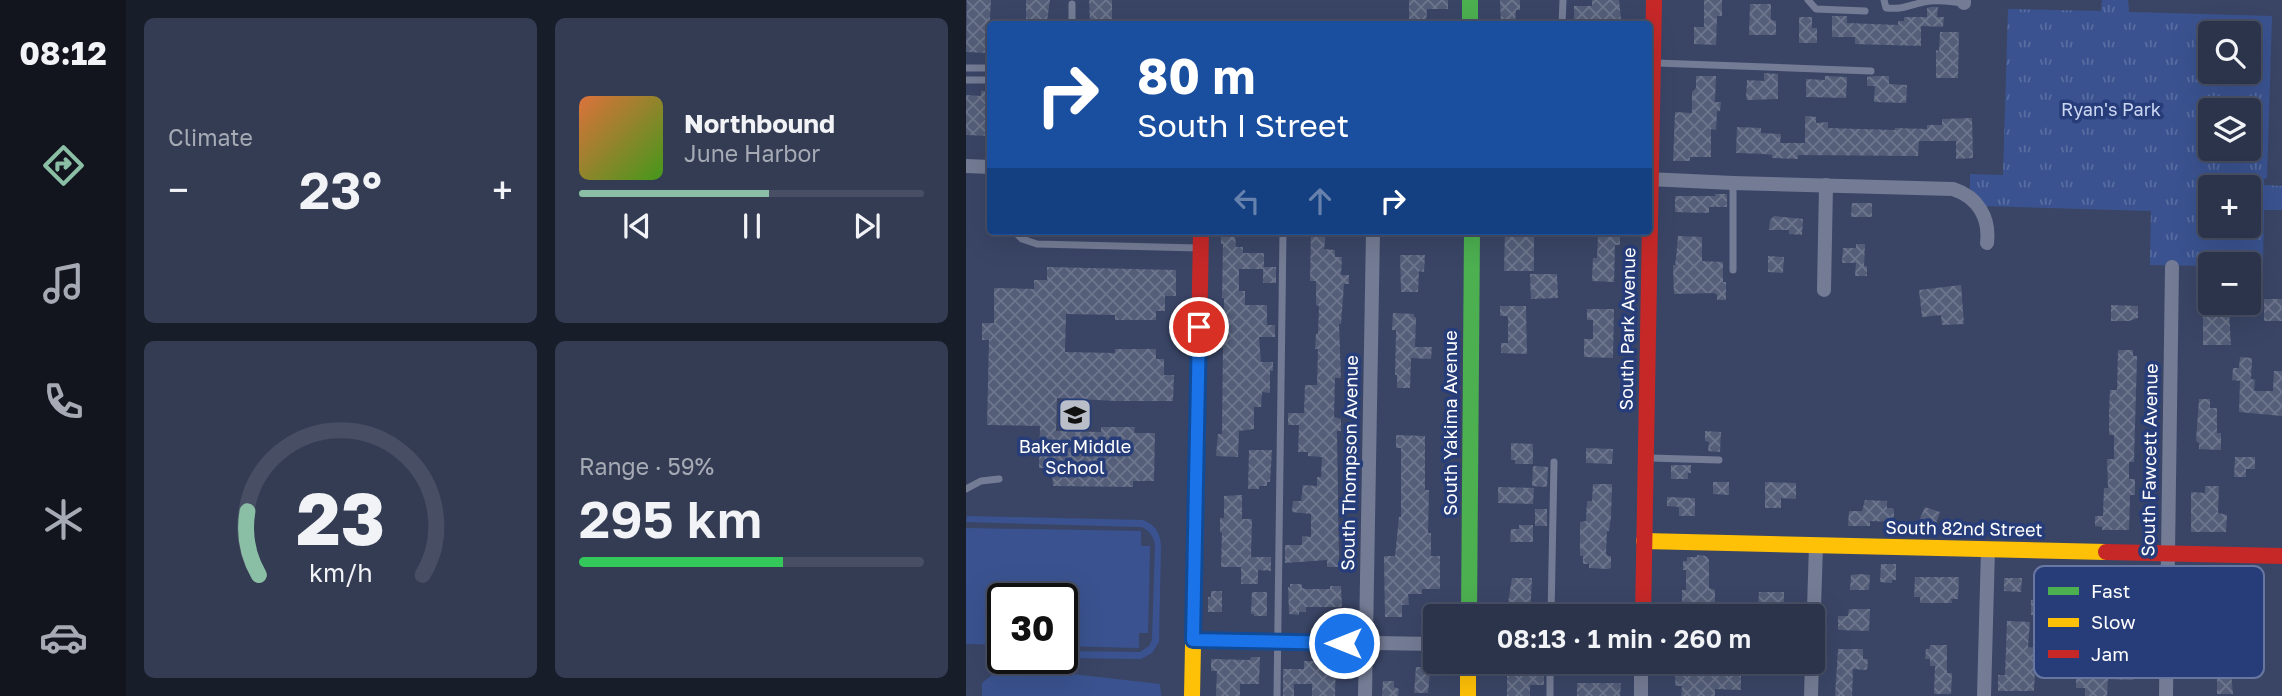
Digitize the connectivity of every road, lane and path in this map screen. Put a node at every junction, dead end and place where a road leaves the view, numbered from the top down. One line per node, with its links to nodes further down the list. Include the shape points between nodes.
1 (1470, 0): 10 (street)
2 (1563, 0): 11 (lane)
3 (1654, 0): 12 (street, South Park Avenue)
4 (1808, 0): 8 (lane, via 1816,9)
5 (1884, 0): 6 (lane, via 1886,8 1895,9 1931,1)
6 (1964, 1)
7 (1072, 4): 9 (lane)
8 (1865, 11)
9 (1072, 21)
10 (1470, 21)
11 (1562, 21)
12 (1652, 63): 15 (lane)
13 (966, 68): 14 (lane)
14 (987, 68)
15 (1871, 71)
16 (966, 80): 17 (lane)
17 (987, 80)
18 (966, 166): 19 (street)
19 (987, 167)
20 (1652, 179): 21 (street)
21 (1733, 183): 22 (street); 32 (lane)
22 (1826, 185): 29 (street, via 1953,189 1980,208 1988,224); 33 (street)
23 (1018, 235): 30 (lane, via 1037,244)
24 (1201, 235): 30 (street)
25 (1283, 235): 50 (lane)
26 (1373, 235): 51 (street, South Thompson Avenue)
27 (1472, 235): 45 (street, South Yakima Avenue)
28 (1648, 235): 34 (street, South Park Avenue)
29 (1987, 243)
30 (1201, 248): 49 (street)
31 (2172, 267): 42 (street, South Fawcett Avenue)
32 (1733, 270)
33 (1824, 290)
34 (1646, 458): 35 (lane); 39 (street, South Park Avenue)
35 (1719, 460)
36 (1554, 462): 46 (lane)
37 (999, 479): 38 (lane)
38 (966, 489)
39 (1644, 541): 40 (street, South 82nd Street); 47 (street, South Park Avenue)
40 (1816, 545): 41 (street, South 82nd Street); 48 (street)
41 (1988, 549): 42 (street, South 82nd Street); 65 (street)
42 (2169, 553): 43 (street, South 82nd Street); 44 (street, South Fawcett Avenue)
43 (2282, 556)
44 (2169, 566)
45 (1469, 604)
46 (1552, 604)
47 (1643, 604)
48 (1814, 604)
49 (1193, 640): 50 (street); 58 (street)
50 (1278, 642): 51 (street); 59 (lane)
51 (1366, 643): 52 (street); 60 (street, South Thompson Avenue)
52 (1423, 644)
53 (1468, 674): 61 (street)
54 (1550, 674): 62 (lane)
55 (1642, 674): 63 (street)
56 (1812, 674): 64 (street)
57 (2166, 678): 66 (street, South Fawcett Avenue)
58 (1192, 696)
59 (1277, 696)
60 (1365, 696)
61 (1468, 696)
62 (1550, 696)
63 (1641, 696)
64 (1811, 696)
65 (1984, 696)
66 (2165, 696)

